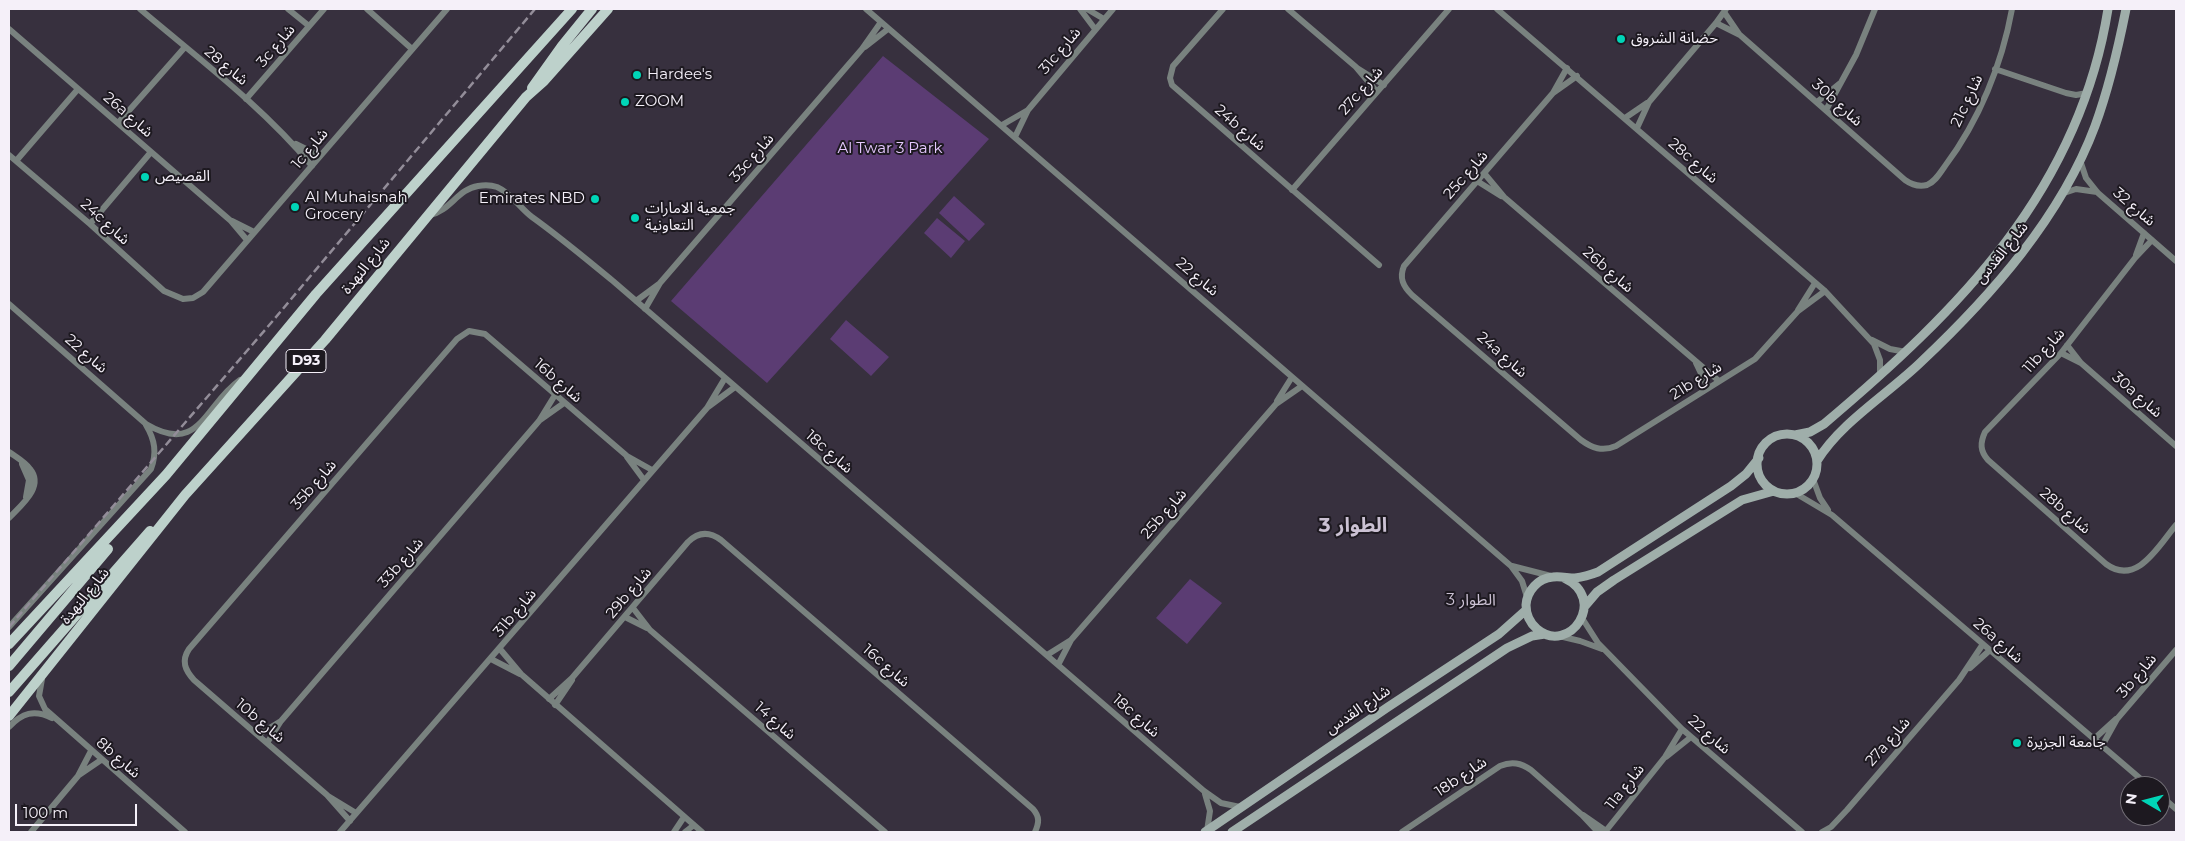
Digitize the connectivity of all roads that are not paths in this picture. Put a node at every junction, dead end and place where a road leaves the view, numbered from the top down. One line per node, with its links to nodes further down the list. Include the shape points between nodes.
1 (140, 9): 31 (street, شارع 28)
2 (288, 9): 25 (street)
3 (324, 9): 25 (street, 3c شارع)
4 (367, 9): 32 (street)
5 (447, 9): 32 (street, 1c شارع)
6 (572, 9): 97 (main road, شارع النهدة / D93, via 316,294)
7 (592, 9): 44 (main road)
8 (608, 9): 44 (main road, شارع النهدة / D93)
9 (866, 9): 23 (street, شارع 22)
10 (1080, 9): 28 (street)
11 (1087, 9): 22 (street)
12 (1113, 9): 22 (street, 31c شارع)
13 (1223, 9): 66 (street, 24b شارع, via 1173,66 1170,74 1172,85)
14 (1288, 9): 34 (street)
15 (1449, 9): 39 (street, 27c شارع)
16 (1497, 9): 35 (street, 28c شارع)
17 (1875, 9): 38 (street)
18 (2012, 9): 36 (street, 21c شارع)
19 (2108, 9): 30 (main road, شارع القدس)
20 (2126, 9): 53 (main road, شارع القدس, via 2113,71)
21 (1725, 10): 24 (street); 29 (street, 30b شارع)
22 (1104, 19): 28 (street, 31c شارع)
23 (881, 22): 27 (street, شارع 22); 33 (street, 33c شارع)
24 (1716, 24): 29 (street, 30b شارع); 46 (street)
25 (309, 26): 45 (street, 3c شارع)
26 (9, 29): 40 (street, 26a شارع)
27 (888, 29): 33 (street, 33c شارع); 52 (street, شارع 22)
28 (1095, 29): 48 (street, 31c شارع)
29 (1740, 35): 47 (street, 30b شارع)
30 (2104, 38): 43 (main road, شارع القدس); 53 (main road, via 2113,42)
31 (185, 47): 45 (street, شارع 28); 51 (street)
32 (412, 49): 59 (street, 1c شارع)
33 (862, 49): 81 (street, 33c شارع)
34 (1356, 67): 39 (street); 41 (street)
35 (1567, 68): 37 (street, 28c شارع); 42 (street, 25c شارع)
36 (1995, 69): 43 (street, via 2066,93); 65 (street, 21c شارع, via 1959,146 1936,178)
37 (1576, 76): 42 (street, 25c شارع); 50 (street, 28c شارع)
38 (1842, 82): 47 (street); 49 (street)
39 (1384, 85): 41 (street, 27c شارع)
40 (78, 89): 51 (street, 26a شارع); 61 (street)
41 (1377, 92): 66 (street, 27c شارع)
42 (1553, 93): 63 (street, 25c شارع)
43 (2088, 93): 92 (main road, شارع القدس, via 2057,163 2020,224 1953,305)
44 (526, 97): 70 (main road, شارع النهدة / D93)
45 (246, 100): 56 (street, شارع 28)
46 (1648, 102): 50 (street); 54 (street)
47 (1817, 102): 49 (street, 30b شارع)
48 (1028, 110): 52 (street, 31c شارع); 55 (street, 31c شارع)
49 (1826, 110): 65 (street, 30b شارع, via 1905,180)
50 (1625, 118): 54 (street, 28c شارع)
51 (118, 123): 57 (street, 26a شارع)
52 (1002, 125): 55 (street, شارع 22)
53 (2095, 126): 60 (main road, شارع القدس)
54 (1637, 128): 82 (street, 28c شارع)
55 (1015, 137): 98 (street, شارع 22)
56 (295, 144): 59 (street, شارع 28); 62 (street, شارع 28)
57 (152, 152): 71 (street, 26a شارع); 72 (street)
58 (9, 155): 61 (street, 24c شارع)
59 (320, 156): 62 (street, 1c شارع)
60 (2080, 160): 67 (street, شارع 32, via 2086,178); 68 (main road, شارع القدس)
61 (16, 161): 72 (street, 24c شارع)
62 (312, 166): 73 (street, 1c شارع)
63 (1484, 173): 64 (street, 25c شارع); 69 (street, 26b شارع)
64 (1477, 181): 69 (street, 26b شارع); 80 (street, 25c شارع, via 1404,266)
65 (1920, 186)
66 (1292, 190): 79 (street, 24b شارع)
67 (2098, 193): 68 (street, شارع 32, via 2076,189); 74 (street, شارع 32)
68 (2061, 194): 117 (main road, شارع القدس, via 2035,234 1983,298 1921,362 1832,440)
69 (1504, 197): 94 (street, 26b شارع)
70 (426, 215): 85 (street, 18c شارع, via 445,210 467,190 485,185 502,190); 124 (main road, شارع النهدة / D93, via 325,340)
71 (231, 220): 73 (street, 26a شارع); 75 (street, 26a شارع)
72 (90, 224): 84 (street, 24c شارع, via 164,292)
73 (254, 232): 75 (street, 1c شارع)
74 (2144, 233): 76 (street, شارع 32); 77 (street, 11b شارع)
75 (246, 240): 84 (street, 1c شارع, via 203,292)
76 (2152, 240): 77 (street, 11b شارع); 78 (street, شارع 32)
77 (2135, 258): 91 (street, 11b شارع)
78 (2176, 261)
79 (1379, 266)
80 (1401, 276): 112 (street, 24a شارع, via 1404,287 1412,295)
81 (660, 283): 85 (street, 33c شارع); 87 (street, 33c شارع)
82 (1814, 283): 83 (street, 28c شارع); 88 (street, 21b شارع)
83 (1825, 291): 88 (street, 21b شارع); 90 (street, 28c شارع)
84 (188, 299)
85 (636, 301): 87 (street, 18c شارع)
86 (9, 304): 109 (street, شارع 22)
87 (646, 310): 99 (street, 18c شارع)
88 (1798, 311): 100 (street, 21b شارع, via 1761,354)
89 (469, 331): 104 (street, 16b شارع, via 485,334); 151 (street, 35b شارع, via 457,339 189,649)
90 (1869, 338): 92 (street, 28c شارع, via 1883,346); 96 (street, 28c شارع, via 1880,360)
91 (2067, 345): 93 (street, 11b شارع); 95 (street, 30a شارع)
92 (1906, 352): 96 (main road, شارع القدس)
93 (2061, 353): 95 (street, 30a شارع); 116 (street, 11b شارع, via 1985,432 1982,450)
94 (1696, 362): 100 (street, 26b شارع); 103 (street, 26b شارع)
95 (2081, 363): 111 (street, 30a شارع)
96 (1880, 376): 110 (main road, شارع القدس, via 1824,424 1810,432)
97 (246, 377): 109 (street, via 233,386 190,432 170,434); 119 (main road, شارع النهدة / D93)
98 (1292, 377): 101 (street, شارع 22); 106 (street, 25b شارع)
99 (725, 378): 102 (street, 18c شارع); 107 (street, 31b شارع)
100 (1719, 380): 103 (street, 21b شارع)
101 (1302, 386): 106 (street, 25b شارع); 129 (street, شارع 22)
102 (735, 387): 107 (street, 31b شارع); 149 (street, 18c شارع)
103 (1708, 388): 112 (street, 21b شارع, via 1616,446 1605,450)
104 (554, 395): 105 (street, 16b شارع); 108 (street, 33b شارع)
105 (564, 403): 108 (street, 33b شارع); 114 (street, 16b شارع)
106 (1276, 404): 142 (street, 25b شارع)
107 (707, 408): 118 (street, 31b شارع)
108 (539, 421): 163 (street, 33b شارع)
109 (146, 424): 138 (street, via 154,440 151,469)
110 (1795, 435): 115 (main road, via 1771,439); 117 (main road, via 1810,445)
111 (2176, 446)
112 (1593, 448)
113 (9, 452): 126 (street, via 30,468 34,477 33,490)
114 (627, 456): 118 (street, 16b شارع); 121 (street, 16b شارع)
115 (1758, 458): 122 (main road, via 1761,477); 131 (main road, via 1731,486 1607,567 1588,576)
116 (1988, 460): 127 (street, 28b شارع, via 2115,570 2131,571 2142,565)
117 (1817, 461): 120 (main road)
118 (652, 470): 121 (street, 31b شارع)
119 (166, 475): 143 (main road, شارع النهدة / D93); 153 (main road, شارع النهدة)
120 (1813, 479): 123 (main road); 125 (street, 26a شارع, via 1820,498)
121 (644, 480): 145 (street, 31b شارع)
122 (1774, 491): 123 (main road); 133 (main road, via 1750,497 1729,508 1609,583)
123 (1795, 493): 125 (street, 26a شارع)
124 (185, 496): 140 (main road, شارع النهدة / D93); 157 (main road, شارع النهدة, via 135,547)
125 (1832, 515): 144 (street, 26a شارع)
126 (9, 518)
127 (2176, 525)
128 (709, 534): 134 (street, 29b شارع, via 692,538); 192 (street, 16c شارع, via 721,540 1033,809 1039,824)
129 (1511, 566): 130 (street, شارع 22); 132 (street, شارع 22, via 1522,580)
130 (1553, 577): 131 (main road); 132 (main road, via 1536,584)
131 (1564, 578): 133 (main road, via 1579,588)
132 (1527, 599): 135 (main road)
133 (1584, 606): 137 (main road)
134 (633, 608): 136 (street, 29b شارع); 139 (street, شارع 14)
135 (1526, 610): 141 (main road, via 1532,624); 178 (main road, شارع القدس, via 1499,634)
136 (625, 617): 139 (street, شارع 14); 156 (street, 29b شارع)
137 (1582, 618): 141 (main road, via 1571,631); 146 (street, شارع 22, via 1591,635)
138 (9, 627)
139 (650, 630): 191 (street, شارع 14)
140 (76, 631): 160 (main road, شارع النهدة / D93); 162 (street, 8b شارع, via 44,676 39,689 41,703)
141 (1550, 635): 146 (street, شارع 22, via 1580,640); 194 (main road, شارع القدس, via 1532,636 1507,648)
142 (1071, 640): 149 (street, 25b شارع); 152 (street, 25b شارع)
143 (9, 644)
144 (1983, 644): 147 (street, 26a شارع); 155 (street, 27a شارع)
145 (500, 649): 150 (street, 31b شارع); 154 (street)
146 (1605, 650): 165 (street, شارع 22)
147 (1990, 650): 155 (street, 27a شارع); 168 (street, 26a شارع)
148 (2176, 650): 161 (street, 3b شارع)
149 (1047, 655): 152 (street, 18c شارع)
150 (492, 659): 154 (street); 179 (street, 31b شارع)
151 (184, 662): 166 (street, 10b شارع, via 185,670 194,680)
152 (1058, 665): 176 (street, 18c شارع)
153 (9, 666)
154 (521, 674): 158 (street)
155 (1964, 674): 184 (street, 27a شارع)
156 (572, 678): 158 (street, 29b شارع); 159 (street, 29b شارع)
157 (9, 692)
158 (549, 699): 159 (street)
159 (556, 704): 181 (street)
160 (9, 716)
161 (2117, 719): 168 (street, 3b شارع); 170 (street, 3b شارع)
162 (57, 721): 164 (street, 8b شارع, via 33,712 19,717); 171 (street, 8b شارع)
163 (281, 721): 166 (street, 33b شارع); 169 (street, 33b شارع)
164 (9, 727)
165 (1682, 729): 167 (street, شارع 22); 172 (street, 11a شارع)
166 (258, 735): 169 (street, 10b شارع)
167 (1691, 737): 172 (street, 11a شارع); 198 (street, شارع 22)
168 (2094, 739): 170 (street, 26a شارع)
169 (267, 743): 177 (street, 10b شارع)
170 (2102, 746): 175 (street, 26a شارع)
171 (91, 751): 173 (street, 8b شارع); 174 (street)
172 (1665, 757): 197 (street, 11a شارع)
173 (101, 760): 174 (street); 186 (street, 8b شارع)
174 (78, 776): 185 (street)
175 (2137, 776)
176 (1204, 791): 178 (street, 18c شارع, via 1221,803); 193 (street, via 1210,811)
177 (327, 795): 179 (street, 10b شارع); 182 (street, 10b شارع)
178 (1240, 808): 193 (main road, شارع القدس)
179 (356, 813): 182 (street, 31b شارع)
180 (1582, 815): 195 (street, 18b شارع, via 1526,766 1512,763 1500,766); 196 (street, 18b شارع); 197 (street, 18b شارع)
181 (684, 817): 183 (street); 188 (street)
182 (350, 820): 187 (street, 31b شارع)
183 (694, 825): 189 (street); 190 (street)
184 (1830, 829): 199 (street, 27a شارع)
185 (31, 832)
186 (185, 832)
187 (340, 832)
188 (674, 832)
189 (684, 832)
190 (702, 832)
191 (885, 832)
192 (1035, 832)
193 (1206, 832)
194 (1232, 832)
195 (1402, 832)
196 (1598, 832)
197 (1606, 832)
198 (1802, 832)
199 (1822, 832)

